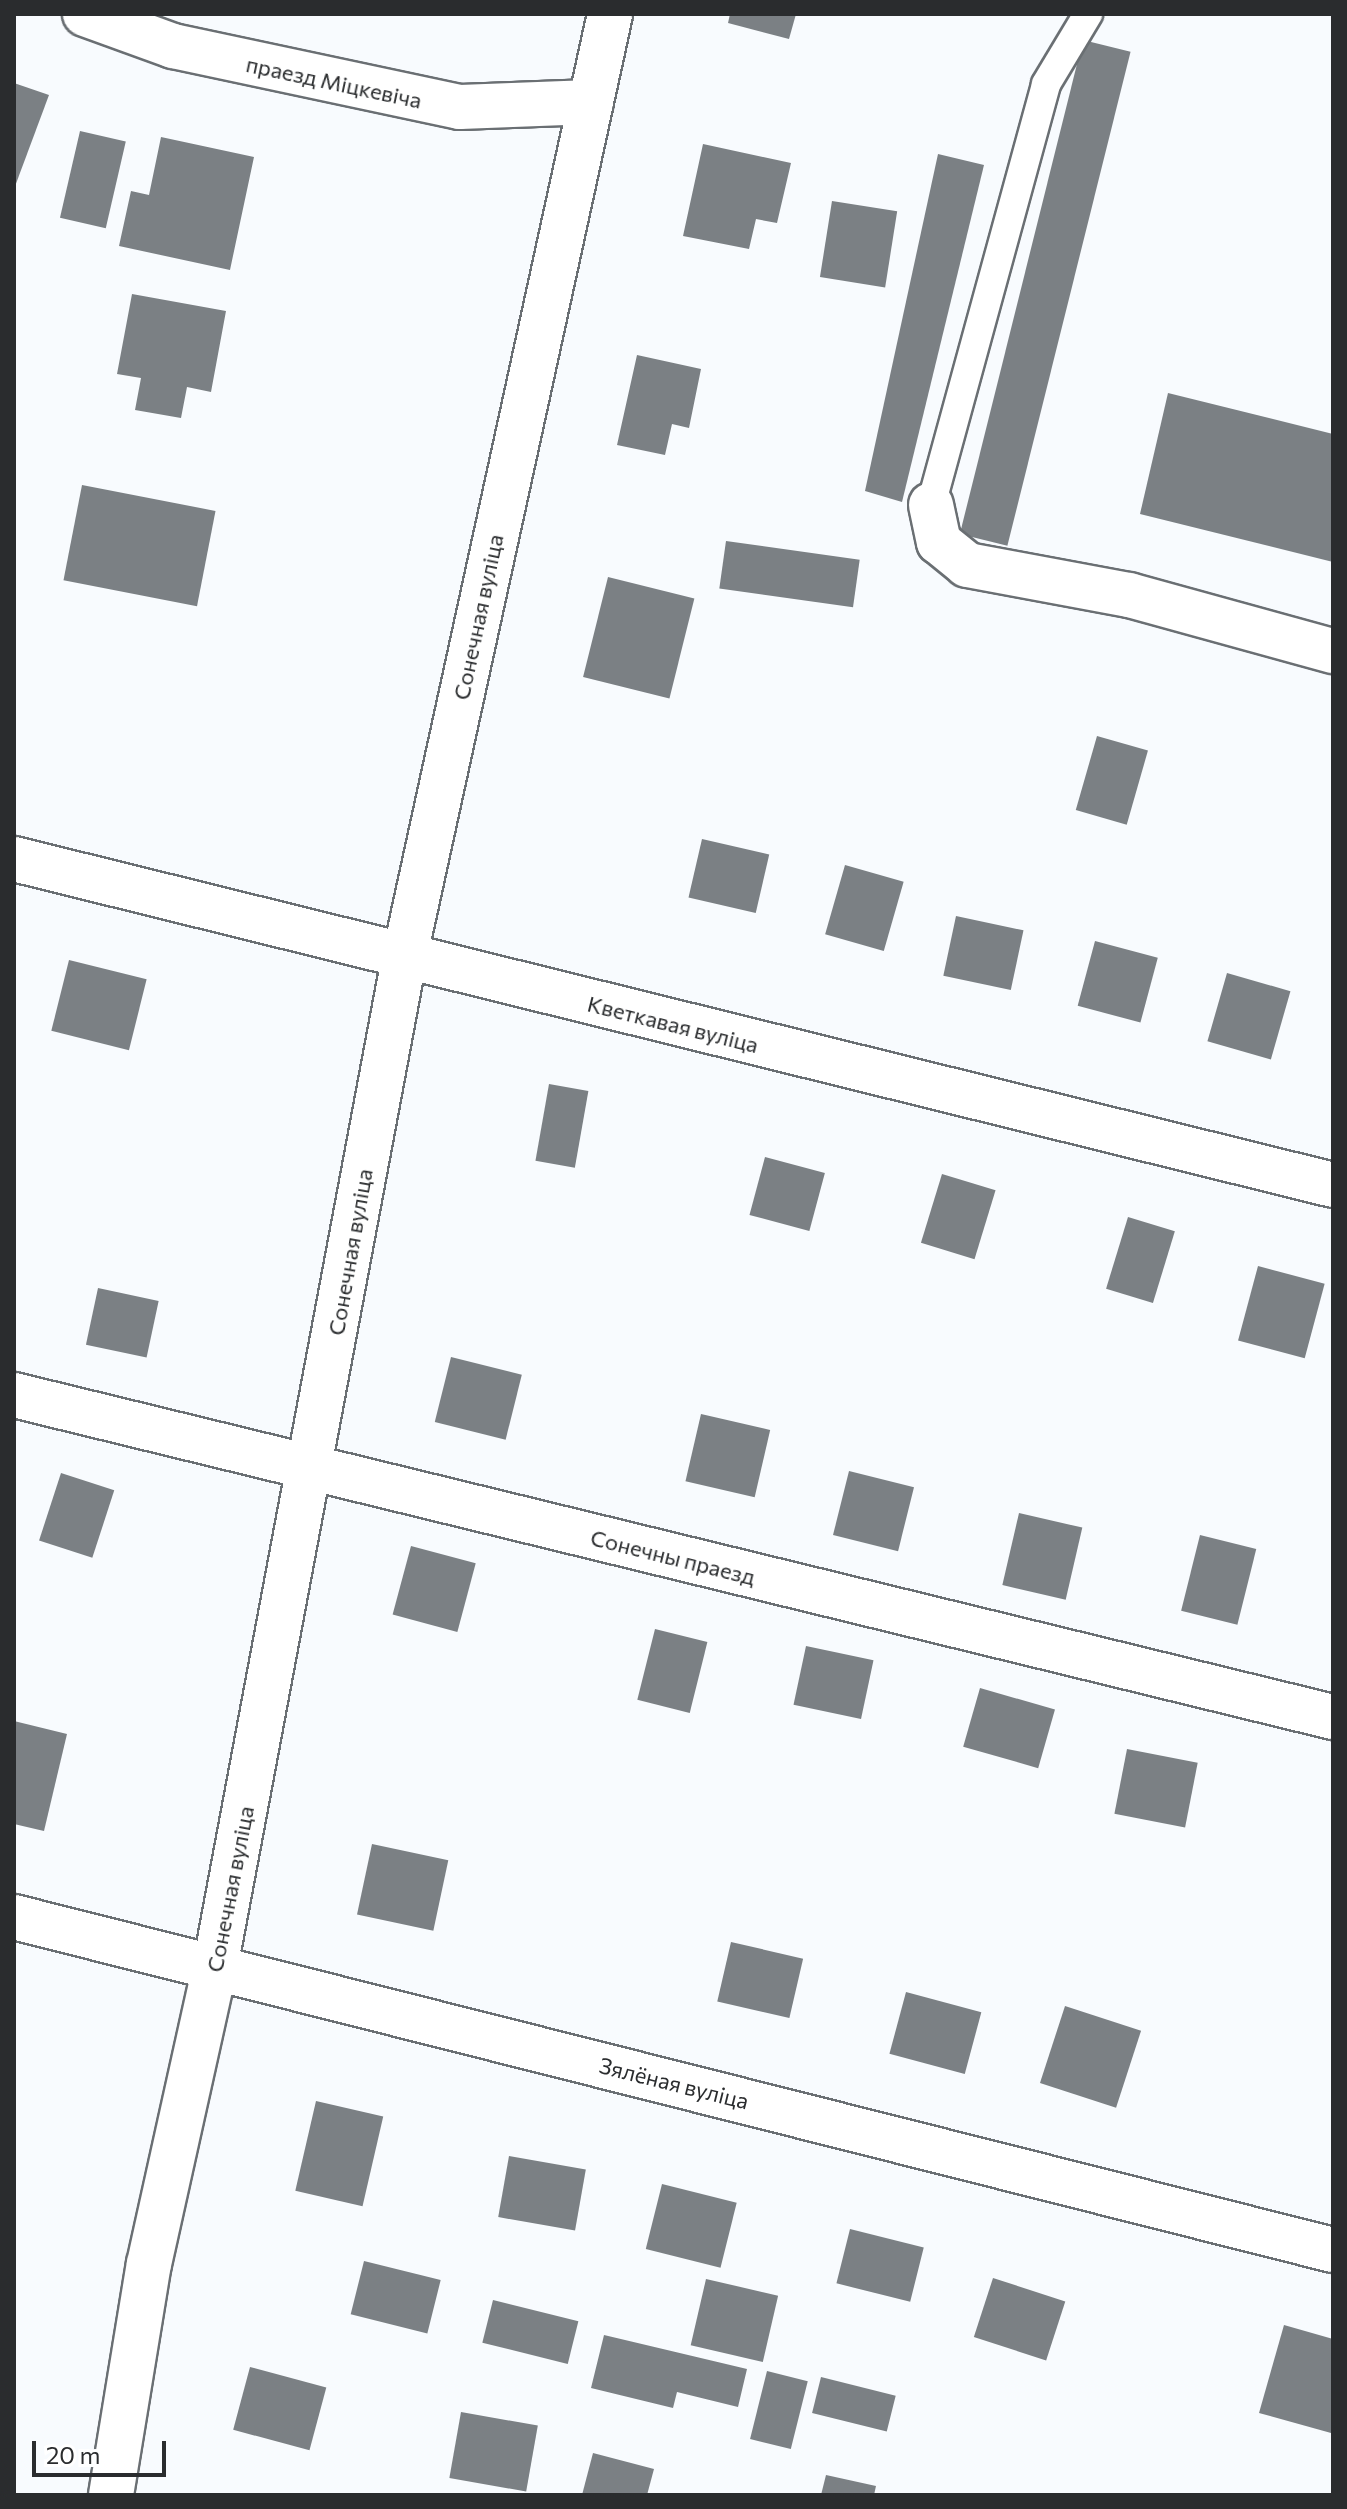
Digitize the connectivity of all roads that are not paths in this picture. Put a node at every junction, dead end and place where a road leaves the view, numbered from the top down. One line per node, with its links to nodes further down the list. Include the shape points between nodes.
1 (85, 14): 4 (street, праезд Міцкевіча, via 173,46 460,107)
2 (610, 14): 4 (street, Сонечная вуліца)
3 (1088, 14): 5 (lane, via 1046,84)
4 (591, 102): 8 (street, Сонечная вуліца)
5 (931, 505): 6 (street, via 939,542 967,565 1129,595)
6 (1333, 651)
7 (14, 859): 8 (street, Кветкавая вуліца)
8 (404, 959): 9 (street, Кветкавая вуліца); 11 (street, Сонечная вуліца)
9 (1333, 1185)
10 (14, 1395): 11 (street, Сонечны праезд)
11 (310, 1470): 12 (street, Сонечны праезд); 14 (street, Сонечная вуліца)
12 (1333, 1717)
13 (14, 1917): 14 (street, Зялёная вуліца)
14 (215, 1967): 15 (street, Зялёная вуліца); 16 (street, Сонечная вуліца, via 149,2264)
15 (1333, 2250)
16 (111, 2495)

